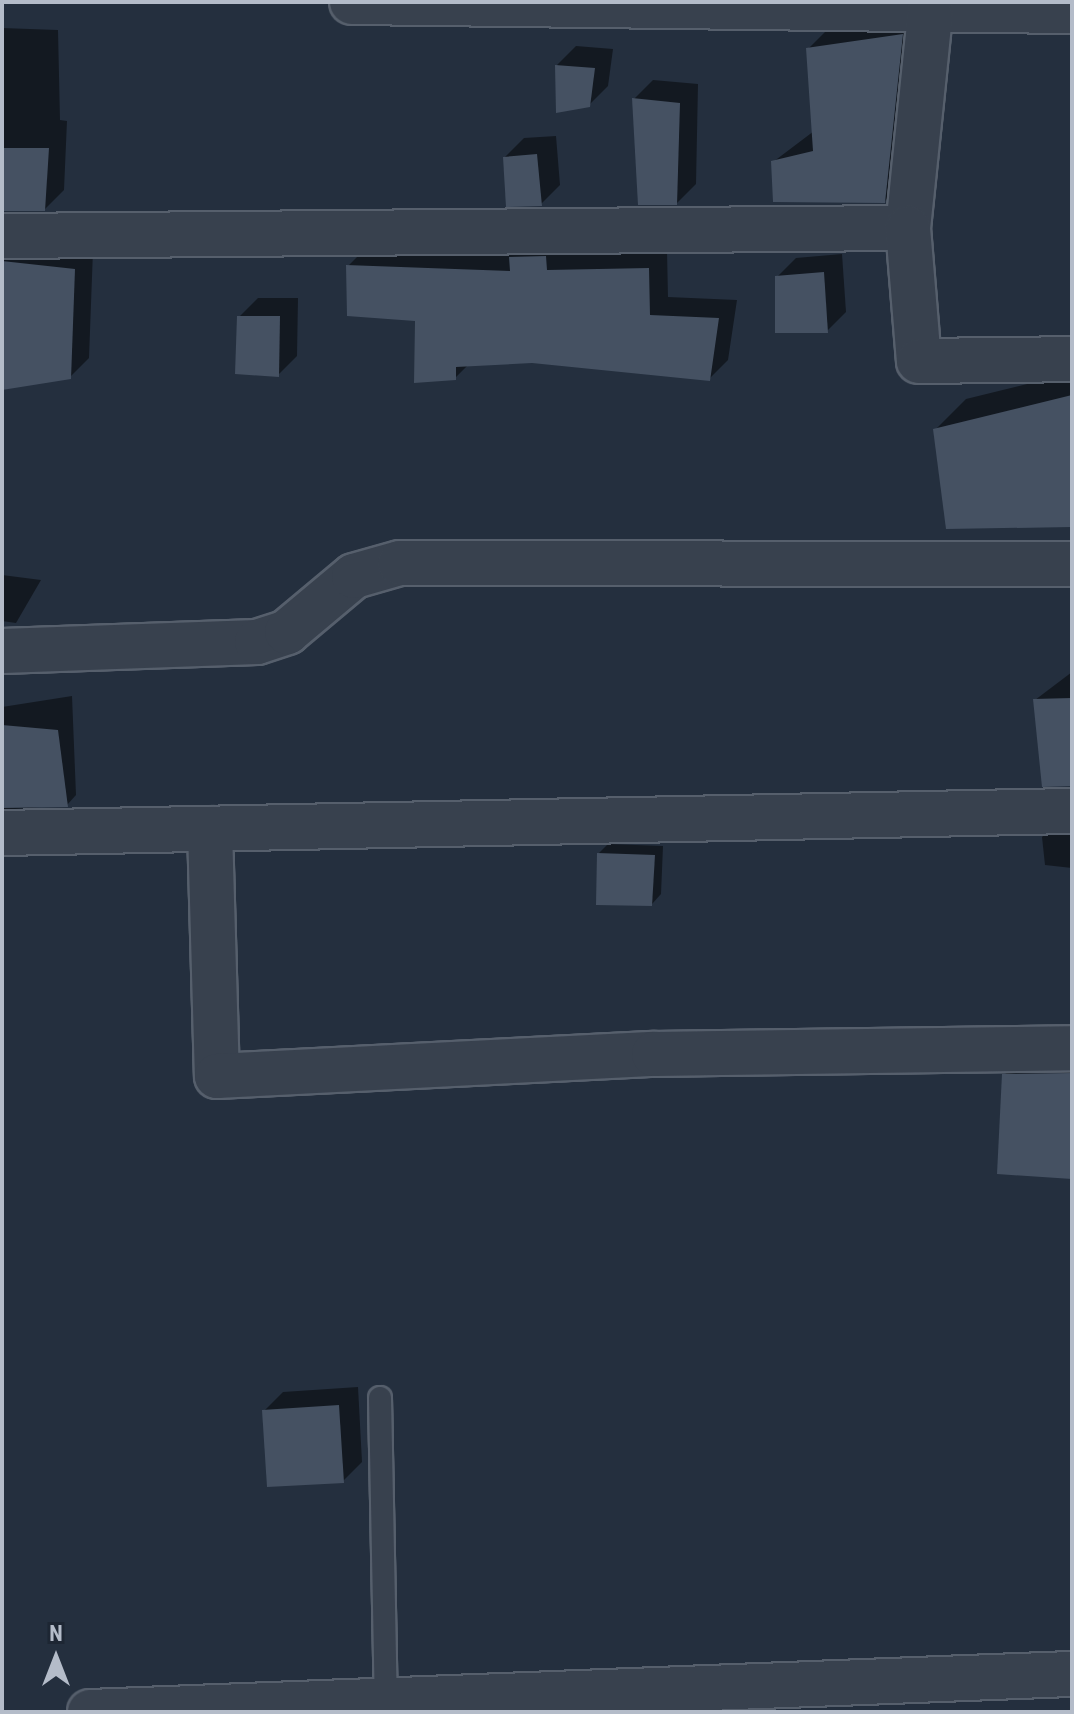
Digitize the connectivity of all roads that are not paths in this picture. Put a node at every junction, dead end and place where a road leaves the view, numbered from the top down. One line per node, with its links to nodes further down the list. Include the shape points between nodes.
1 (352, 2): 3 (street)
2 (1072, 11): 3 (street)
3 (930, 14): 4 (street)
4 (908, 228): 5 (street); 6 (street, via 919,361)
5 (2, 236)
6 (1072, 359)
7 (1072, 564): 8 (street, via 400,563 354,576 287,632 257,642)
8 (2, 651)
9 (1072, 811): 10 (street)
10 (210, 829): 11 (street); 12 (street, via 217,1076 654,1054)
11 (2, 833)
12 (1072, 1048)
13 (380, 1398): 15 (lane)
14 (1072, 1674): 15 (street)
15 (386, 1702): 16 (street)
16 (90, 1712)

